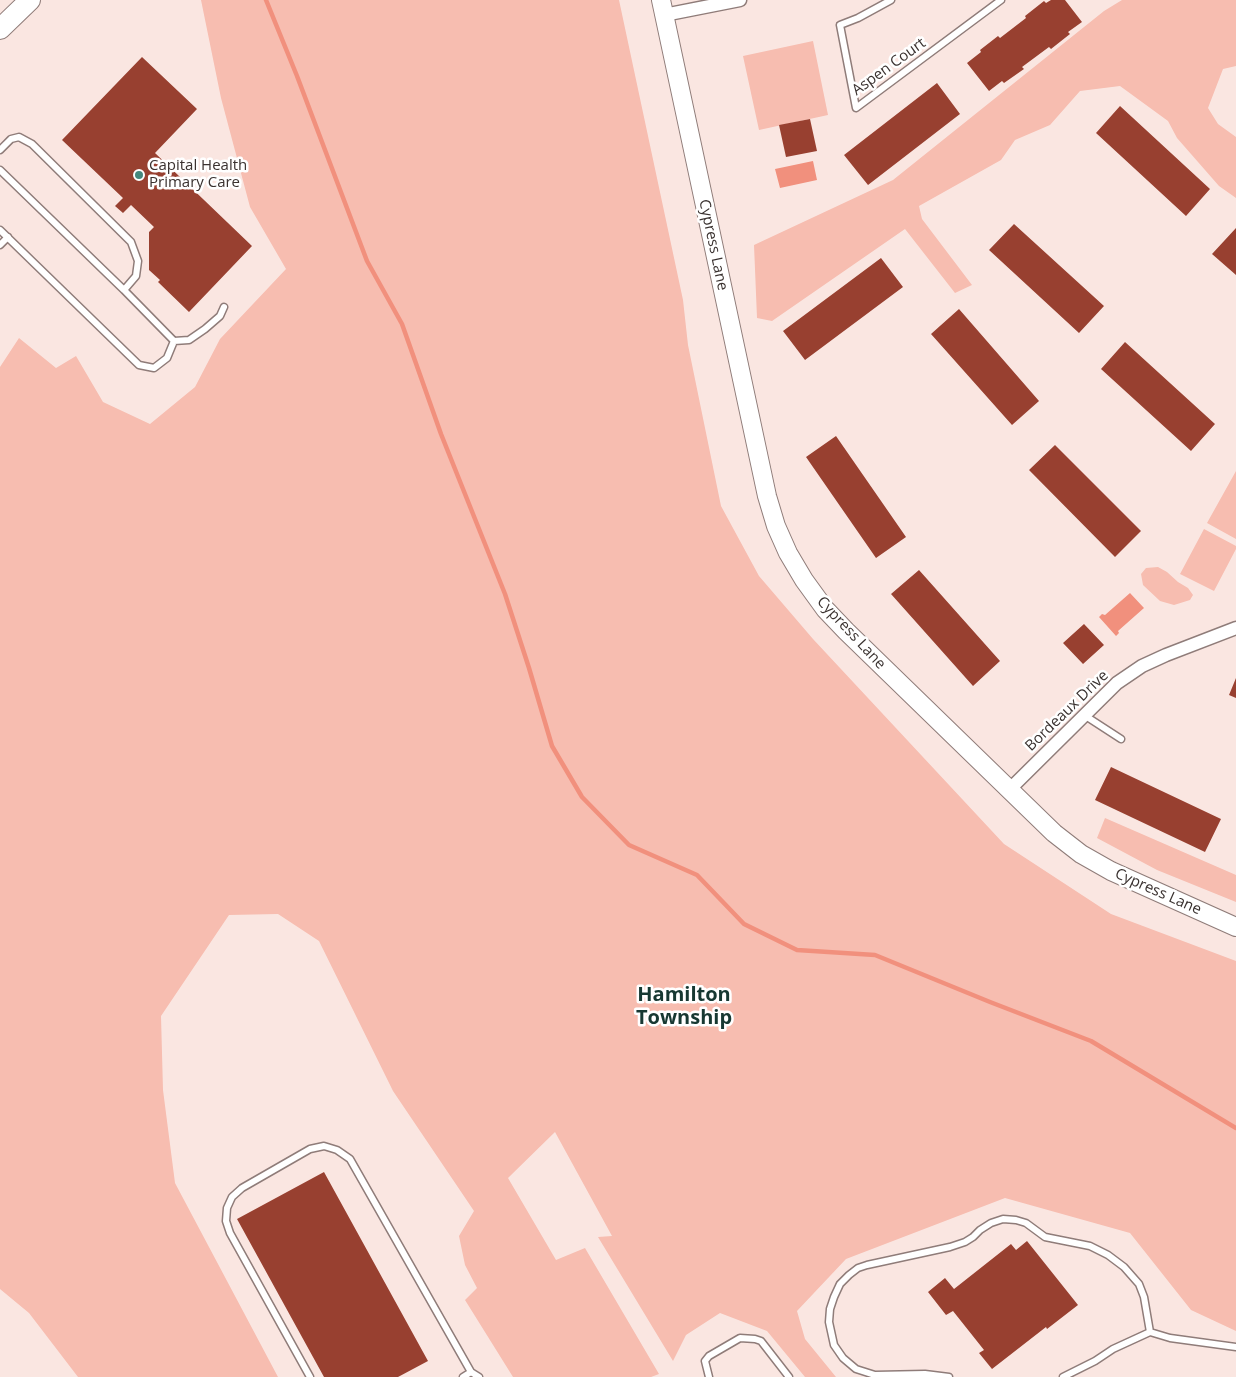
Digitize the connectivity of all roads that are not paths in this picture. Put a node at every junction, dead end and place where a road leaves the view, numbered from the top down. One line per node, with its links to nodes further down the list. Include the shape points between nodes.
1 (30, 0): 6 (main road)
2 (740, 0): 5 (street)
3 (892, 0): 4 (lane, Aspen Court, via 840,25 856,108)
4 (1001, 0)
5 (663, 7): 18 (street, Cypress Lane, via 766,496 776,526 788,553 825,609)
6 (0, 29)
7 (0, 150): 12 (lane, via 11,140 19,138 32,144 131,242 138,261 136,276)
8 (0, 170): 12 (lane)
9 (0, 230): 10 (lane)
10 (8, 237): 11 (lane); 14 (lane, via 139,365 154,368 167,358)
11 (0, 245)
12 (124, 290): 14 (lane)
13 (224, 307): 14 (lane, via 220,316 189,340)
14 (174, 341)
15 (1236, 628): 16 (street, Bordeaux Drive, via 1142,666 1117,683)
16 (1084, 715): 17 (lane); 18 (street, Bordeaux Drive)
17 (1121, 739)
18 (1009, 790): 19 (street, Cypress Lane, via 1081,854 1111,871)
19 (1236, 927)
20 (1150, 1332): 21 (lane); 28 (lane, via 1142,1290 1124,1267 1090,1246 1045,1237 1016,1220 991,1223 965,1242 950,1247 867,1265 849,1274 834,1296 829,1322 834,1344 843,1358 856,1369 875,1375); 29 (lane)
21 (1236, 1347)
22 (471, 1372): 23 (lane, via 350,1159 324,1146 310,1149 242,1188 232,1197 226,1221); 24 (lane); 25 (lane)
23 (310, 1377)
24 (463, 1377)
25 (479, 1377)
26 (709, 1377): 27 (lane, via 705,1361 740,1338 761,1341)
27 (790, 1377)
28 (949, 1377)
29 (1063, 1377)

